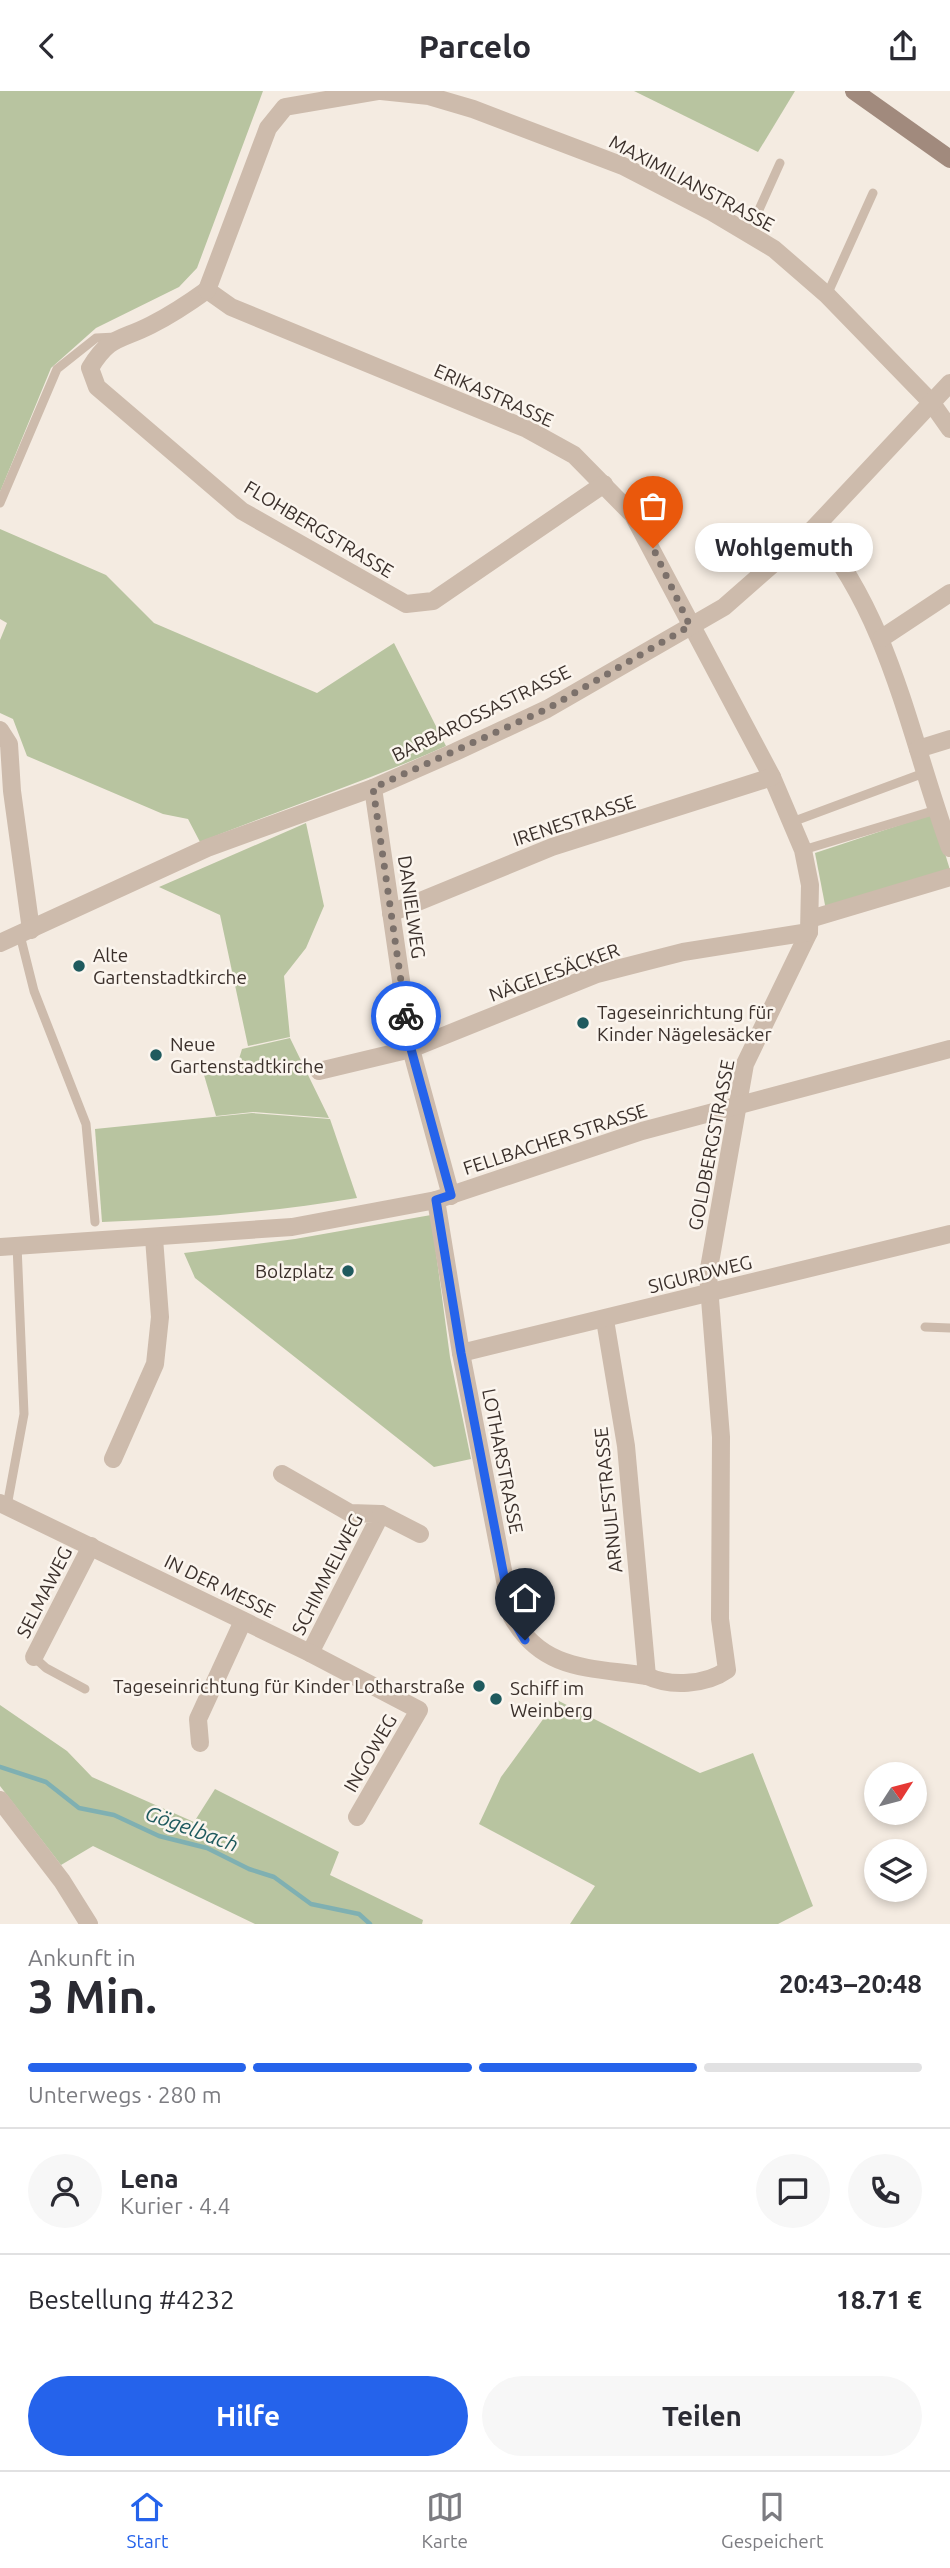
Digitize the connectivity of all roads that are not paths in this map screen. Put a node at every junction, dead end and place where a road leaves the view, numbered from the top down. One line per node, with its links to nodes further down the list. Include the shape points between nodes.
1 (380, 91): 6 (street, MAXIMILIANSTRASSE, via 429,96 473,109 623,166); 7 (street, MAXIMILIANSTRASSE, via 285,107 268,128)
2 (854, 91): 3 (main road)
3 (950, 159)
4 (780, 163): 6 (lane)
5 (873, 193): 8 (lane)
6 (748, 234): 8 (street, MAXIMILIANSTRASSE, via 774,249)
7 (207, 290): 9 (street, FLOHBERGSTRASSE, via 178,311); 13 (street, ERIKASTRASSE, via 231,307 282,330 527,429 574,456)
8 (827, 295): 11 (street, MAXIMILIANSTRASSE)
9 (118, 337): 13 (street, FLOHBERGSTRASSE, via 100,351 90,367 97,387 242,511 406,604 433,601); 14 (lane, via 96,338 57,369)
10 (950, 383): 11 (street, BARBAROSSASTRASSE)
11 (931, 402): 12 (street, MAXIMILIANSTRASSE); 15 (street, BARBAROSSASTRASSE)
12 (950, 429)
13 (604, 484): 17 (street, ERIKASTRASSE, via 633,515)
14 (0, 503)
15 (814, 528): 17 (street, BARBAROSSASTRASSE, via 724,607); 18 (street, via 835,552)
16 (950, 593): 18 (street)
17 (690, 626): 23 (street, GOLDBERGSTRASSE); 24 (street, BARBAROSSASTRASSE, via 547,709)
18 (882, 638): 21 (street)
19 (4, 737): 32 (street)
20 (950, 739): 21 (street)
21 (918, 749): 22 (street)
22 (924, 773): 25 (street); 26 (lane)
23 (772, 777): 26 (street, GOLDBERGSTRASSE); 30 (street, IRENESTRASSE, via 552,847)
24 (373, 788): 30 (street, DANIELWEG); 32 (street, BARBAROSSASTRASSE, via 207,848)
25 (936, 810): 27 (street); 28 (lane)
26 (792, 822): 28 (street, GOLDBERGSTRASSE)
27 (950, 848)
28 (803, 850): 31 (street, GOLDBERGSTRASSE, via 810,885)
29 (950, 877): 31 (street, NÄGELESÄCKER)
30 (391, 913): 34 (street, DANIELWEG)
31 (809, 926): 34 (street, NÄGELESÄCKER, via 597,974); 37 (street, GOLDBERGSTRASSE, via 745,1064)
32 (26, 932): 33 (street, BARBAROSSASTRASSE); 39 (lane, via 34,991 86,1124)
33 (0, 943)
34 (411, 1049): 36 (street, NÄGELESÄCKER); 38 (street, DANIELWEG)
35 (950, 1049): 37 (street, FELLBACHER STRASSE)
36 (319, 1071)
37 (737, 1105): 38 (street, FELLBACHER STRASSE, via 642,1131); 43 (street, GOLDBERGSTRASSE)
38 (444, 1198): 41 (street, FELLBACHER STRASSE, via 292,1227); 47 (street, LOTHARSTRASSE)
39 (95, 1222)
40 (950, 1234): 43 (street, SIGURDWEG)
41 (154, 1238): 42 (street, FELLBACHER STRASSE); 48 (street, via 160,1317 155,1364)
42 (9, 1246): 50 (lane, via 24,1414)
43 (708, 1293): 44 (street, SIGURDWEG); 57 (street, GOLDBERGSTRASSE, via 721,1437 719,1594)
44 (605, 1320): 47 (street, SIGURDWEG); 58 (street, ARNULFSTRASSE, via 626,1446)
45 (925, 1327): 46 (lane)
46 (950, 1328)
47 (461, 1353): 58 (street, LOTHARSTRASSE, via 512,1618 525,1640 550,1658)
48 (113, 1459)
49 (282, 1474): 51 (street, SCHIMMELWEG, via 350,1513)
50 (3, 1505): 53 (street, IN DER MESSE)
51 (382, 1514): 52 (street, SCHIMMELWEG); 55 (street, SCHIMMELWEG)
52 (421, 1534)
53 (91, 1546): 54 (street, IN DER MESSE); 56 (street, SELMAWEG)
54 (243, 1621): 55 (street, IN DER MESSE); 61 (street, via 198,1719)
55 (310, 1653): 60 (street, IN DER MESSE)
56 (34, 1657): 59 (lane)
57 (727, 1670): 58 (street, LOTHARSTRASSE, via 713,1680 661,1683)
58 (647, 1676)
59 (85, 1689)
60 (419, 1710): 63 (street, INGOWEG)
61 (200, 1743)
62 (0, 1800): 64 (street)
63 (357, 1817)
64 (89, 1924)

